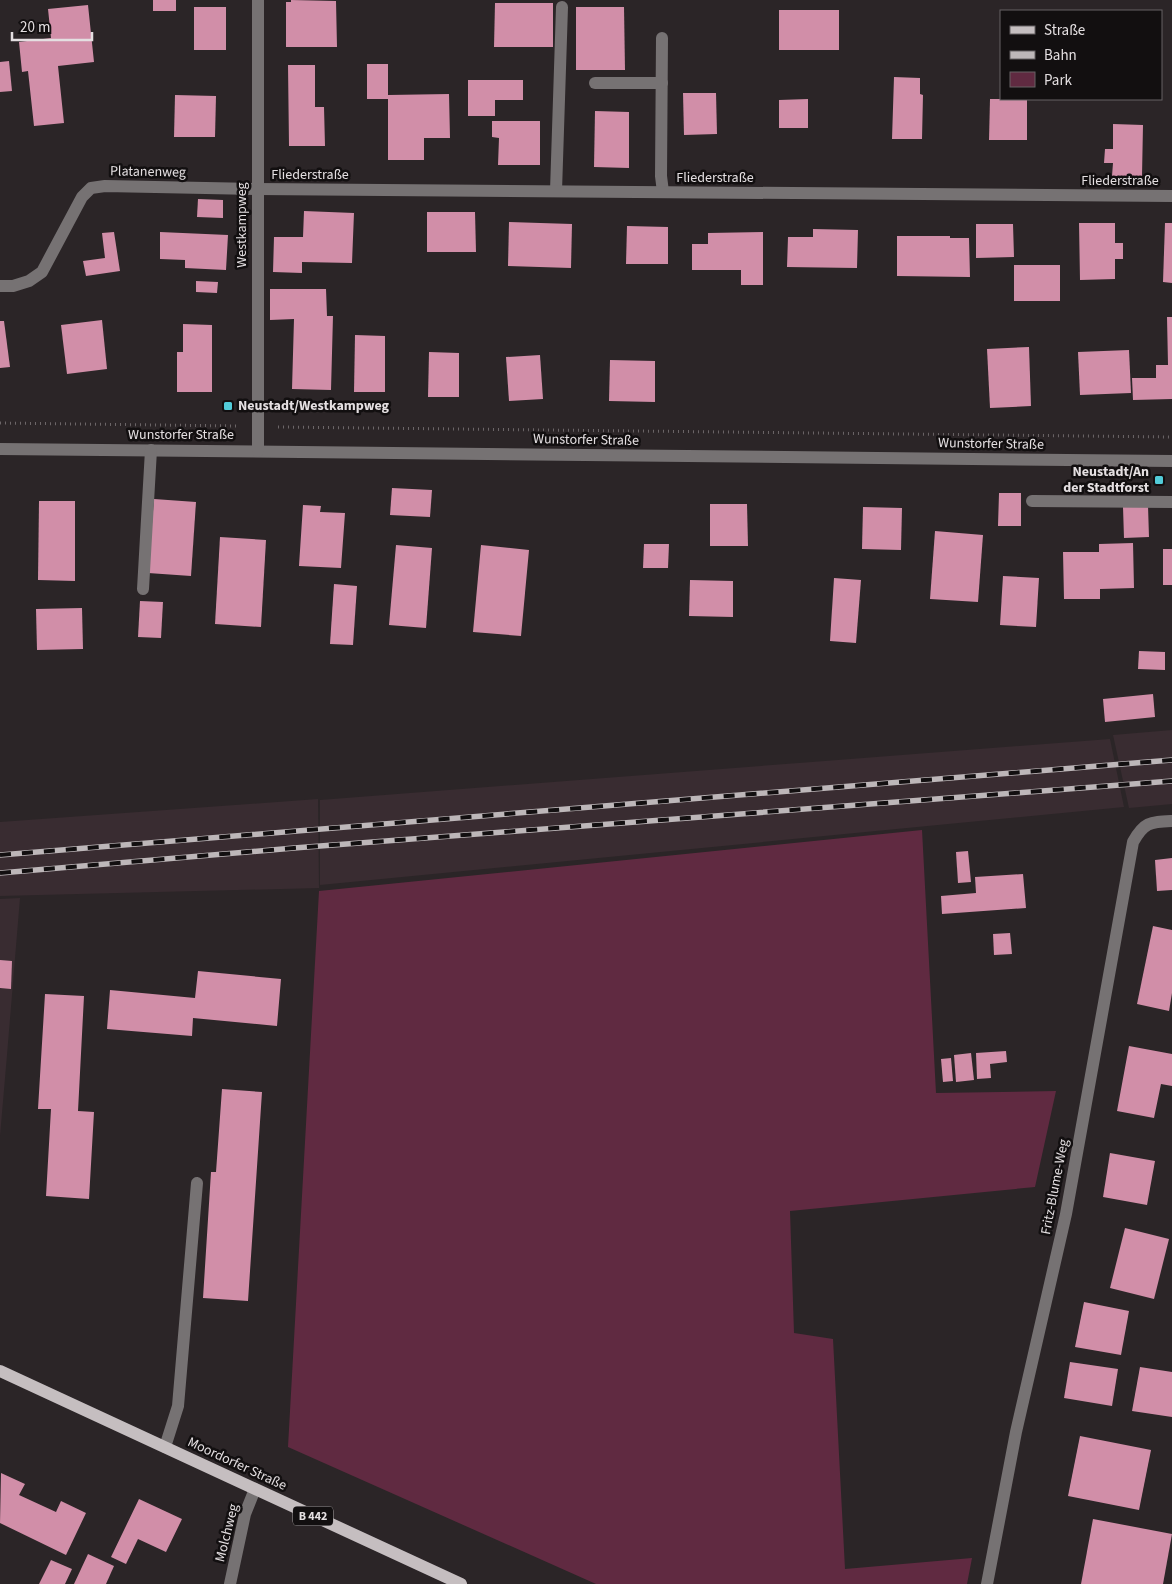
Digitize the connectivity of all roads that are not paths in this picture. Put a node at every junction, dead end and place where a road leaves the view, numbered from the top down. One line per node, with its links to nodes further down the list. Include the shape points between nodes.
1 (258, 0): 6 (street, Westkampweg)
2 (562, 7): 7 (street)
3 (662, 38): 5 (street)
4 (596, 83): 5 (street)
5 (662, 83): 8 (street)
6 (258, 189): 7 (street, Fliederstraße); 10 (street, Platanenweg, via 91,188 82,197 42,272 29,281); 13 (street, Westkampweg)
7 (556, 192): 8 (street, Fliederstraße)
8 (663, 192): 9 (street, Fliederstraße)
9 (1172, 196)
10 (0, 286)
11 (0, 449): 12 (street, Wunstorfer Straße)
12 (151, 450): 13 (street, Wunstorfer Straße); 17 (street)
13 (258, 451): 14 (street, Wunstorfer Straße)
14 (1172, 461)
15 (1032, 501): 16 (street)
16 (1172, 502)
17 (143, 589)
18 (1172, 821): 25 (street, Fritz-Blume-Weg, via 1155,821 1141,828 1133,842 1066,1214 1016,1432)
19 (197, 1183): 21 (street, via 178,1406)
20 (0, 1371): 21 (main road, Moordorfer Straße / B 442)
21 (165, 1447): 22 (main road, Moordorfer Straße / B 442)
22 (255, 1489): 23 (street, Molchweg, via 245,1514); 24 (main road, Moordorfer Straße / B 442)
23 (230, 1584)
24 (461, 1584)
25 (987, 1584)

